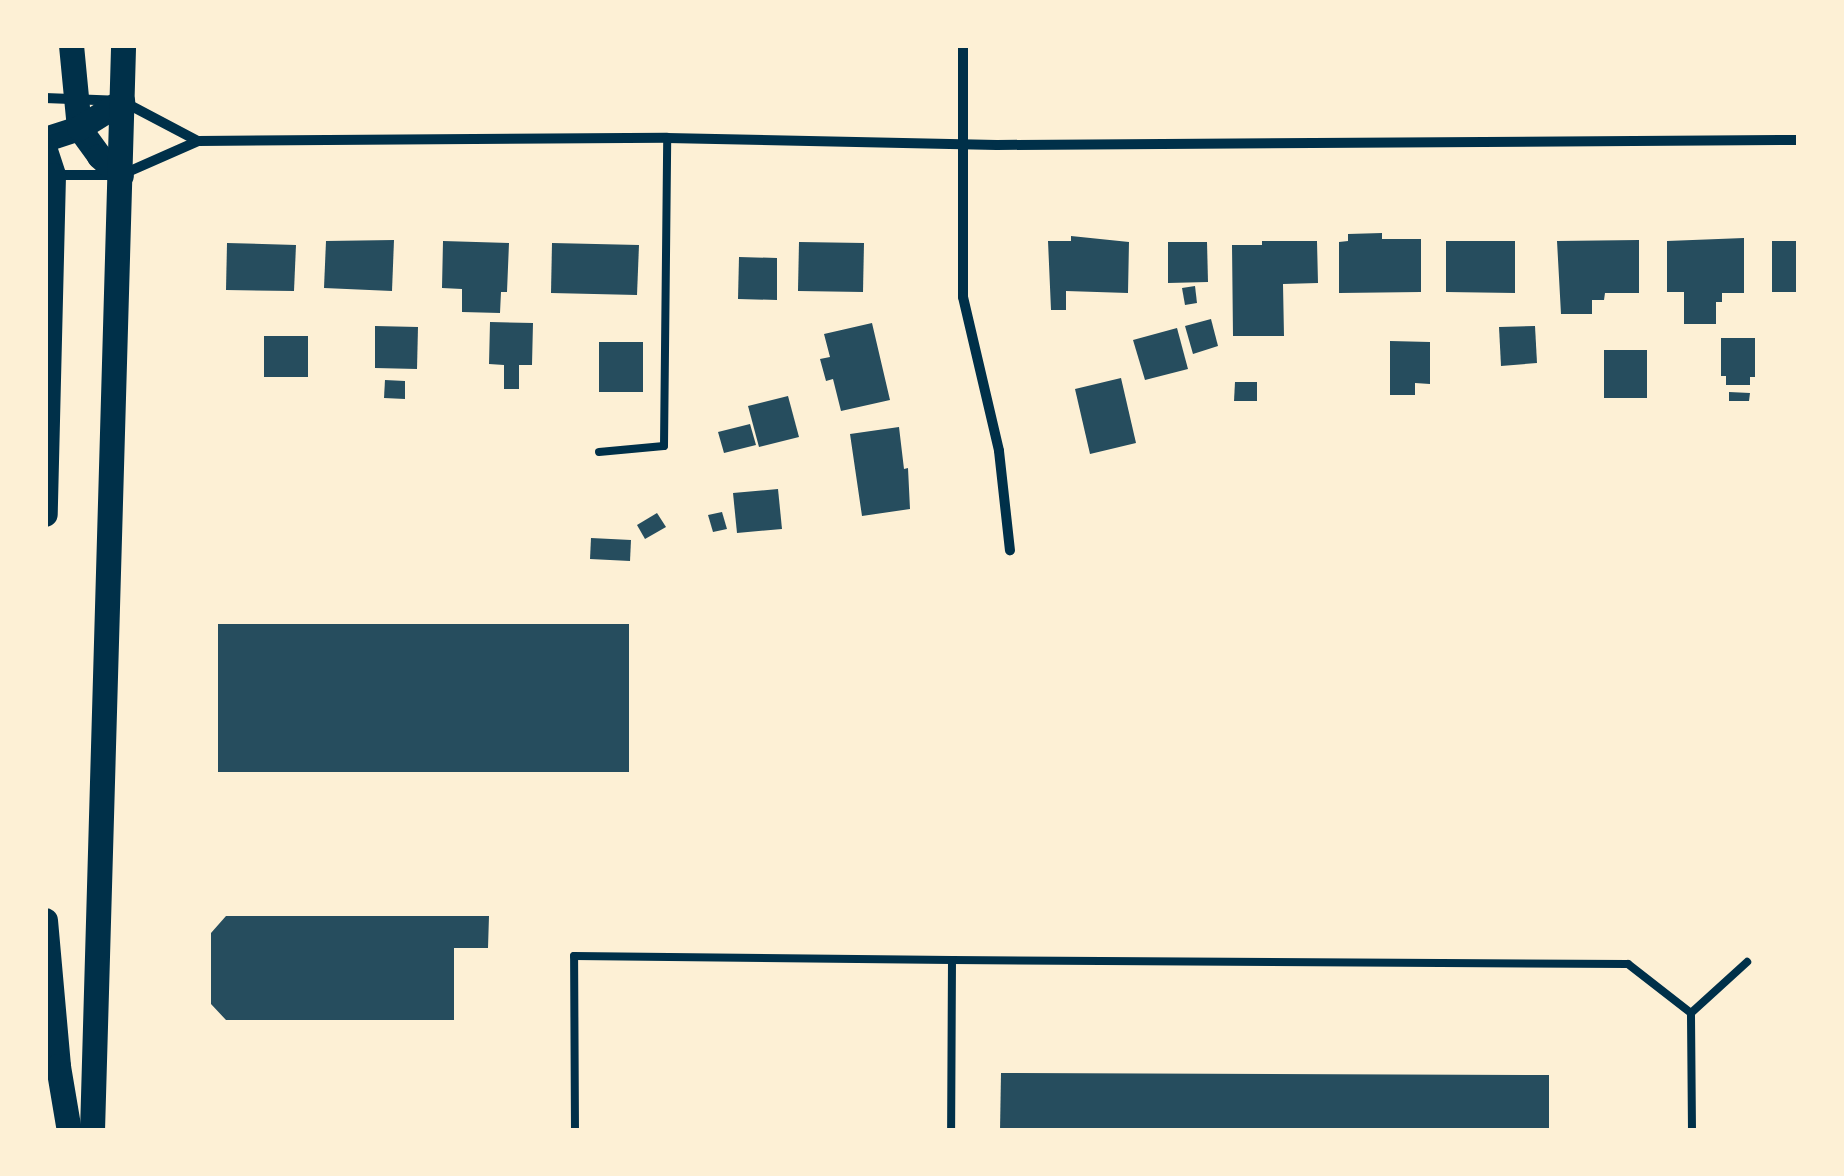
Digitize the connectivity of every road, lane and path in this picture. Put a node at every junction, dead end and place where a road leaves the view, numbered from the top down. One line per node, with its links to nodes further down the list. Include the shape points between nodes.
1 (72, 45): 5 (main road)
2 (123, 45): 6 (main road)
3 (963, 45): 12 (street)
4 (45, 98): 5 (street)
5 (74, 99): 6 (street); 7 (main road)
6 (122, 101): 7 (main road); 11 (street); 14 (main road)
7 (79, 128): 9 (main road); 14 (main road)
8 (668, 138): 11 (street); 12 (street); 15 (lane, via 664,446)
9 (45, 139)
10 (1799, 140): 12 (street)
11 (198, 141): 14 (street)
12 (961, 145): 17 (street, via 963,297 999,451)
13 (48, 166): 14 (street); 16 (main road)
14 (121, 174): 23 (main road)
15 (599, 452)
16 (45, 514)
17 (1010, 550)
18 (45, 920): 22 (main road)
19 (952, 960): 21 (lane, via 1628,964); 24 (lane, via 574,956); 25 (lane)
20 (1746, 962): 21 (lane)
21 (1692, 1012): 26 (lane)
22 (69, 1131)
23 (92, 1131)
24 (575, 1131)
25 (951, 1131)
26 (1692, 1131)

